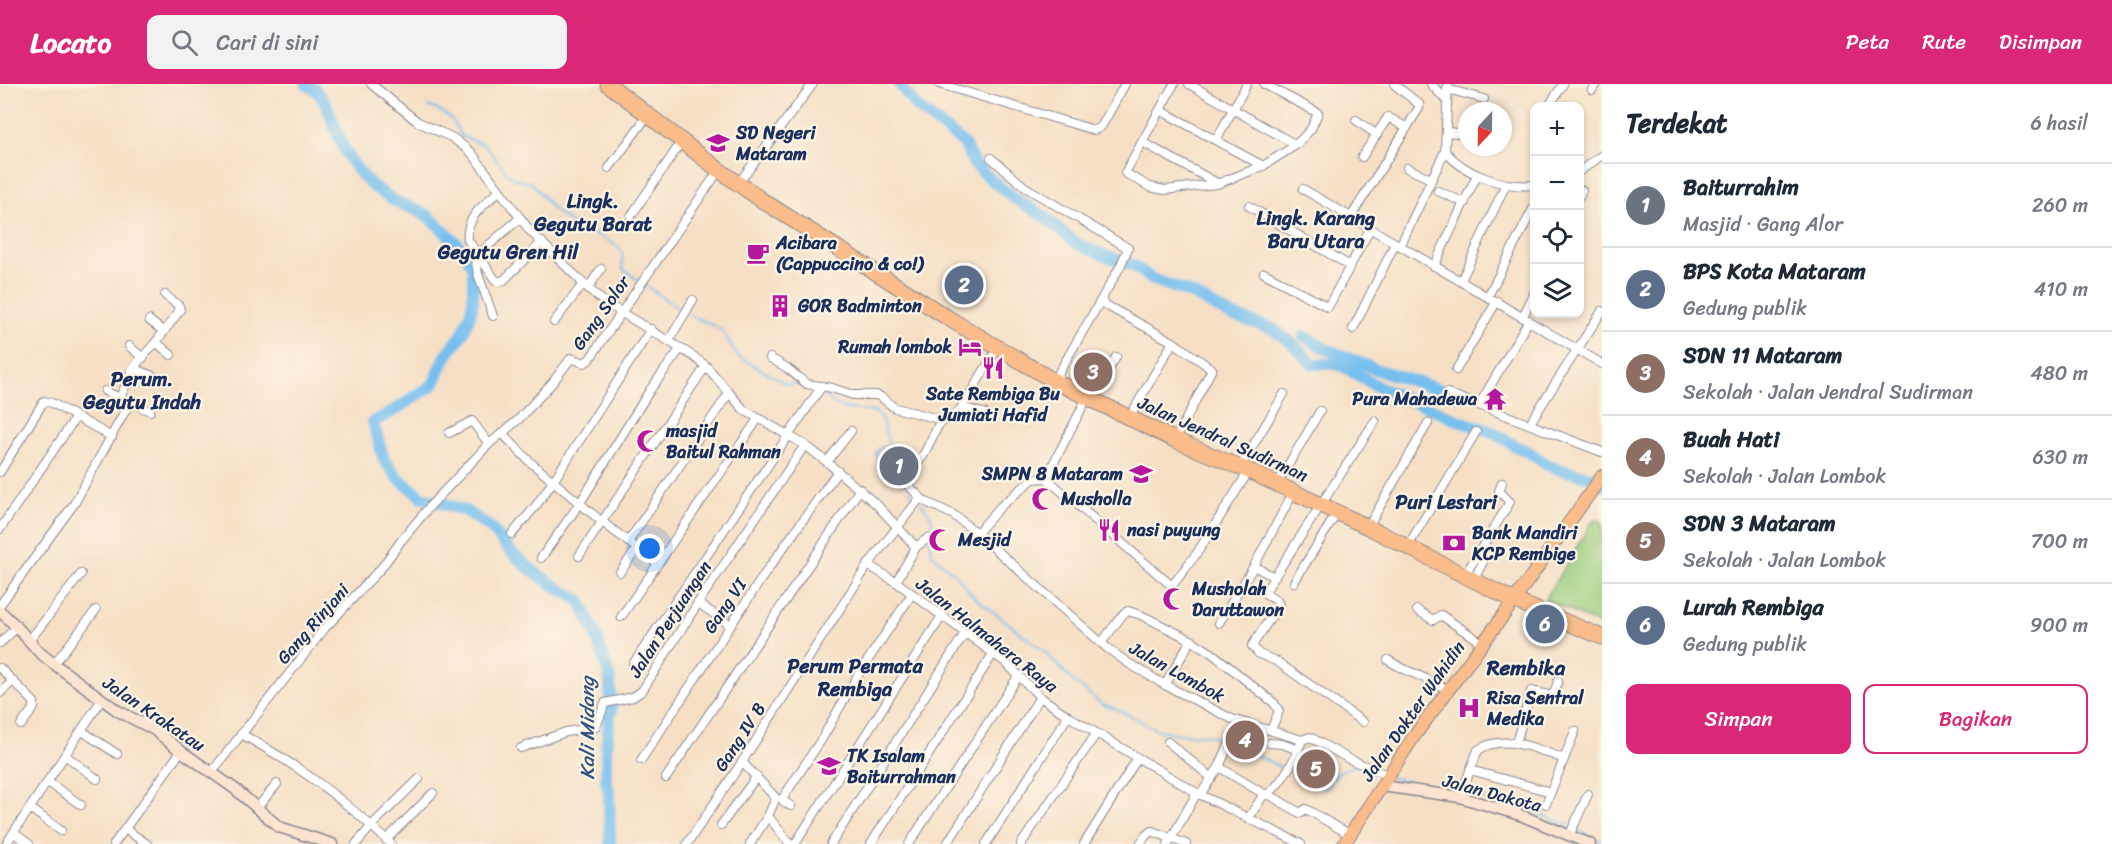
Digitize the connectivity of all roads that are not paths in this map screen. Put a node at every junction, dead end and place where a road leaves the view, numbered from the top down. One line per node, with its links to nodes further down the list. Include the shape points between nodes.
1 (371, 84): 45 (street, via 417,122 464,146)
2 (609, 84): 19 (highway, Jalan Jendral Sudirman)
3 (813, 84): 40 (street)
4 (939, 84): 5 (street, via 1094,130 1101,128)
5 (1125, 84)
6 (1174, 84): 18 (street)
7 (1189, 84): 17 (street)
8 (1247, 84): 17 (street)
9 (1264, 84): 28 (street, via 1318,113 1311,129)
10 (1431, 84): 15 (street)
11 (1563, 84): 16 (street)
12 (1395, 85): 21 (street, via 1419,104)
13 (1448, 87): 14 (street); 15 (street)
14 (1484, 99)
15 (1446, 100): 22 (street)
16 (1552, 102)
17 (1234, 109): 25 (street); 28 (street)
18 (1160, 110): 25 (street); 27 (street)
19 (648, 115): 26 (highway, Jalan Jendral Sudirman); 34 (street)
20 (1356, 120): 24 (street)
21 (1407, 128): 24 (street, via 1388,117); 51 (street)
22 (1447, 132): 23 (street); 29 (street)
23 (1458, 133)
24 (1377, 135): 31 (street)
25 (1216, 140): 33 (street)
26 (682, 141): 37 (highway, Jalan Jendral Sudirman); 50 (street)
27 (1142, 141): 41 (street); 41 (street, via 1125,173 1150,188)
28 (1296, 144): 33 (street)
29 (1445, 151): 38 (street); 39 (street)
30 (1602, 155): 36 (street)
31 (1362, 157)
32 (991, 158): 67 (street, via 1025,187 1126,245 1124,259)
33 (1263, 166): 41 (street)
34 (609, 168)
35 (1407, 168): 39 (street)
36 (1584, 168)
37 (718, 170): 40 (highway, Jalan Jendral Sudirman); 70 (street, Gang Solor)
38 (1477, 175): 42 (street); 47 (street)
39 (1431, 179): 55 (street)
40 (738, 184): 83 (highway, Jalan Jendral Sudirman)
41 (1217, 184)
42 (1506, 184): 43 (street); 61 (street)
43 (1530, 185)
44 (1303, 189): 51 (street)
45 (499, 191): 52 (street); 56 (street, via 475,213 470,223 468,240)
46 (1438, 191): 47 (street)
47 (1464, 203): 58 (street)
48 (1249, 206): 57 (street)
49 (1532, 210): 64 (street)
50 (631, 216)
51 (1351, 217): 53 (street)
52 (520, 218): 54 (street); 56 (street)
53 (1370, 229): 55 (street); 57 (street)
54 (542, 242): 56 (street, via 500,282); 62 (street)
55 (1398, 245): 58 (street); 76 (street)
56 (479, 254): 71 (street, via 474,262)
57 (1350, 266): 60 (street, via 1328,308)
58 (1434, 266): 61 (street)
59 (600, 269): 62 (street)
60 (1264, 273)
61 (1461, 281): 64 (street)
62 (585, 286): 70 (street); 74 (street)
63 (165, 295): 77 (street, via 180,308)
64 (1488, 296): 66 (street)
65 (693, 300): 78 (street)
66 (1497, 301): 72 (street); 92 (street)
67 (1100, 302): 80 (street); 94 (street)
68 (1530, 306): 72 (street)
69 (1602, 311): 84 (street)
70 (622, 313): 75 (street); 118 (street, Gang Solor, via 587,362 571,358 538,399)
71 (493, 316)
72 (1526, 318): 84 (street); 103 (street)
73 (149, 320): 77 (street)
74 (554, 322)
75 (651, 329): 78 (street); 131 (street)
76 (1353, 329)
77 (164, 332): 79 (street)
78 (669, 340): 82 (street)
79 (156, 342): 85 (street); 87 (street)
80 (1173, 342): 109 (street); 121 (street, via 1212,369)
81 (129, 346): 87 (street)
82 (681, 348): 90 (street); 138 (street, via 650,390)
83 (997, 349): 94 (highway, Jalan Jendral Sudirman); 104 (street)
84 (1578, 349): 89 (street); 113 (street)
85 (171, 355)
86 (1116, 357): 101 (street)
87 (143, 358): 91 (street)
88 (770, 358): 95 (street)
89 (1602, 364)
90 (706, 366): 97 (street); 141 (street)
91 (133, 368): 93 (street); 100 (street)
92 (1456, 370)
93 (160, 379)
94 (1054, 381): 101 (highway, Jalan Jendral Sudirman)
95 (819, 390): 111 (street, via 876,395 895,408); 119 (street)
96 (105, 391): 100 (street)
97 (729, 393): 110 (street, via 739,406); 148 (street)
98 (1447, 393): 103 (street)
99 (1284, 394): 126 (street)
100 (120, 398): 102 (street)
101 (1089, 399): 109 (highway, Jalan Jendral Sudirman); 130 (street)
102 (130, 402): 105 (street); 120 (street)
103 (1479, 405): 113 (street)
104 (962, 407): 107 (street); 111 (street)
105 (150, 411)
106 (1320, 411): 133 (street)
107 (986, 414)
108 (76, 417): 120 (street); 128 (street, via 44,401); 144 (street)
109 (1128, 418): 121 (highway, Jalan Jendral Sudirman)
110 (758, 419): 119 (street); 155 (street)
111 (943, 420): 137 (street, via 904,482)
112 (1375, 421): 139 (street)
113 (1531, 421): 124 (street)
114 (1428, 423): 143 (street)
115 (851, 431): 125 (street)
116 (1476, 432): 149 (street)
117 (448, 433): 122 (street, via 472,421)
118 (502, 433): 122 (street, Gang Solor); 131 (street)
119 (788, 435): 123 (street); 190 (street)
120 (112, 437): 169 (street, via 74,504)
121 (1174, 440): 126 (highway, Jalan Jendral Sudirman)
122 (489, 444): 136 (street, Gang Solor)
123 (805, 446): 125 (street); 168 (street, Jalan Perjuangan)
124 (1602, 452)
125 (827, 462): 127 (street)
126 (1245, 469): 130 (street, via 1197,553 1172,586); 133 (highway, Jalan Jendral Sudirman)
127 (838, 471): 134 (street); 178 (street, Gang VI)
128 (0, 472)
129 (1602, 476): 162 (main road, Jalan Dokter Wahidin)
130 (1046, 478): 146 (street, via 1033,479 1000,507)
131 (554, 480): 138 (street); 145 (street)
132 (1502, 483): 161 (street, via 1499,491 1510,502)
133 (1277, 484): 135 (highway, Jalan Jendral Sudirman)
134 (860, 489): 142 (street); 226 (street)
135 (1294, 492): 139 (highway, Jalan Jendral Sudirman); 157 (street)
136 (440, 496): 207 (street, Gang Rinjani, via 325,628)
137 (919, 500): 142 (street, Gang IV B); 146 (street, Jalan Lombok, via 952,514)
138 (580, 503): 141 (street); 153 (street)
139 (1320, 504): 140 (highway, Jalan Jendral Sudirman); 160 (street)
140 (1337, 513): 143 (highway, Jalan Jendral Sudirman); 164 (street)
141 (602, 521): 148 (street); 152 (street)
142 (897, 526): 150 (street); 156 (street, Gang IV B)
143 (1368, 527): 149 (highway, Jalan Jendral Sudirman)
144 (0, 529)
145 (512, 534)
146 (977, 534): 184 (street, Jalan Lombok)
147 (928, 538): 150 (street)
148 (628, 542): 151 (street)
149 (1408, 546): 161 (highway, Jalan Jendral Sudirman)
150 (916, 547): 163 (street, Jalan Halmahera Raya)
151 (637, 549): 155 (street); 158 (street)
152 (579, 556)
153 (541, 558)
154 (1484, 562): 161 (street)
155 (658, 564): 176 (street)
156 (868, 565): 163 (street); 221 (street, Gang IV B)
157 (1254, 566): 160 (street); 177 (street)
158 (620, 572)
159 (81, 574): 183 (street)
160 (1274, 577): 202 (street, via 1266,593 1279,605 1253,648)
161 (1470, 577): 165 (highway, Jalan Jendral Sudirman)
162 (1529, 577): 165 (main road, via 1511,587); 167 (main road, Jalan Dokter Wahidin); 173 (main road, via 1528,593)
163 (896, 582): 166 (street, Jalan Halmahera Raya)
164 (1294, 582)
165 (1490, 587): 167 (highway, Jalan Jendral Sudirman)
166 (912, 594): 174 (street, Jalan Halmahera Raya); 241 (street, via 783,798)
167 (1513, 600): 173 (highway, Jalan Jendral Sudirman); 175 (main road, Jalan Dokter Wahidin)
168 (698, 603): 178 (street); 213 (street, Jalan Perjuangan, via 642,691 605,703 596,727 566,732)
169 (0, 605)
170 (96, 609): 189 (street)
171 (1417, 610): 186 (street, via 1433,620 1441,615)
172 (0, 611): 179 (street, Jalan Krakatau)
173 (1538, 611): 175 (main road); 181 (highway, Jalan Jendral Sudirman)
174 (942, 616): 180 (street, Jalan Halmahera Raya); 264 (street)
175 (1503, 616): 186 (main road, Jalan Dokter Wahidin)
176 (621, 617)
177 (1218, 623)
178 (730, 625): 220 (street, Gang VI)
179 (17, 627): 183 (street, Jalan Krakatau); 185 (street)
180 (965, 633): 187 (street, Jalan Halmahera Raya); 265 (street)
181 (1602, 637)
182 (1191, 640): 184 (street, via 1128,611); 195 (street); 204 (street, via 1274,703 1279,711)
183 (29, 641): 189 (street, Jalan Krakatau)
184 (1102, 642): 195 (street, Jalan Lombok)
185 (0, 643)
186 (1482, 643): 196 (main road, Jalan Dokter Wahidin)
187 (993, 654): 192 (street, Jalan Halmahera Raya); 266 (street)
188 (1388, 660): 196 (street)
189 (54, 664): 199 (street, Jalan Krakatau)
190 (633, 664)
191 (0, 668): 193 (street)
192 (1019, 675): 198 (street, Jalan Halmahera Raya); 267 (street)
193 (14, 681): 197 (street); 203 (street, via 34,702)
194 (1558, 681): 212 (street, via 1553,696 1531,691)
195 (1165, 685): 201 (street, Jalan Lombok)
196 (1448, 690): 231 (main road, Jalan Dokter Wahidin)
197 (0, 693)
198 (1040, 697): 200 (street, Jalan Halmahera Raya); 268 (street)
199 (102, 699): 205 (street); 215 (street, Jalan Krakatau)
200 (1068, 716): 208 (street, Jalan Halmahera Raya); 269 (street)
201 (1239, 722): 204 (street, Jalan Lombok); 222 (street)
202 (1363, 722)
203 (21, 725)
204 (1271, 730): 209 (street, Jalan Lombok)
205 (82, 731): 216 (street); 217 (street)
206 (1575, 731): 219 (street)
207 (241, 734): 224 (street, Gang Rinjani); 247 (street, via 281,756)
208 (1096, 734): 218 (street, Jalan Halmahera Raya); 270 (street)
209 (1302, 740): 214 (street); 231 (street, Jalan Lombok, via 1313,739)
210 (1168, 742): 227 (street)
211 (1270, 743): 214 (street)
212 (1516, 743): 219 (street); 223 (street, via 1480,749)
213 (521, 748)
214 (1299, 750): 236 (street)
215 (181, 751): 224 (street, Jalan Krakatau); 248 (street)
216 (117, 754)
217 (65, 755): 228 (street); 230 (street)
218 (1137, 759): 235 (street, Jalan Halmahera Raya); 271 (street)
219 (1564, 759): 233 (street)
220 (641, 760)
221 (742, 762): 225 (street); 261 (street, Gang IV B)
222 (1219, 767): 227 (street); 236 (street)
223 (1470, 770): 233 (street); 237 (street)
224 (211, 773): 243 (street, Jalan Krakatau)
225 (757, 776): 244 (street, via 776,798); 246 (street)
226 (666, 778)
227 (1212, 778): 235 (street)
228 (97, 779)
229 (419, 779): 247 (street)
230 (48, 782): 240 (street); 242 (street)
231 (1385, 782): 237 (street, Jalan Dakota); 252 (main road, Jalan Dokter Wahidin)
232 (277, 784): 243 (street)
233 (1551, 792): 239 (street)
234 (434, 794): 254 (street)
235 (1199, 794): 245 (street, Jalan Halmahera Raya); 253 (street)
236 (1266, 794): 245 (street); 252 (street, via 1298,813 1306,809)
237 (1461, 794): 250 (street, Jalan Dakota)
238 (1588, 794): 250 (street)
239 (1546, 804)
240 (81, 805)
241 (791, 806)
242 (30, 808): 249 (street); 251 (street)
243 (257, 808): 259 (street, Jalan Krakatau, via 279,827)
244 (768, 816): 262 (street); 263 (street)
245 (1248, 819): 274 (street, Jalan Halmahera Raya)
246 (721, 825)
247 (372, 826): 254 (street); 260 (street)
248 (125, 829): 257 (street); 258 (street)
249 (62, 831)
250 (1571, 831): 275 (street, Jalan Dakota)
251 (14, 833): 255 (street); 256 (street)
252 (1346, 839)
253 (1170, 841): 272 (street, via 1152,831); 273 (street)
254 (388, 842)
255 (6, 844)
256 (29, 844)
257 (114, 844)
258 (147, 844)
259 (332, 844)
260 (356, 844)
261 (687, 844)
262 (750, 844)
263 (790, 844)
264 (795, 844)
265 (831, 844)
266 (871, 844)
267 (909, 844)
268 (947, 844)
269 (986, 844)
270 (1021, 844)
271 (1084, 844)
272 (1140, 844)
273 (1186, 844)
274 (1301, 844)
275 (1590, 844)

